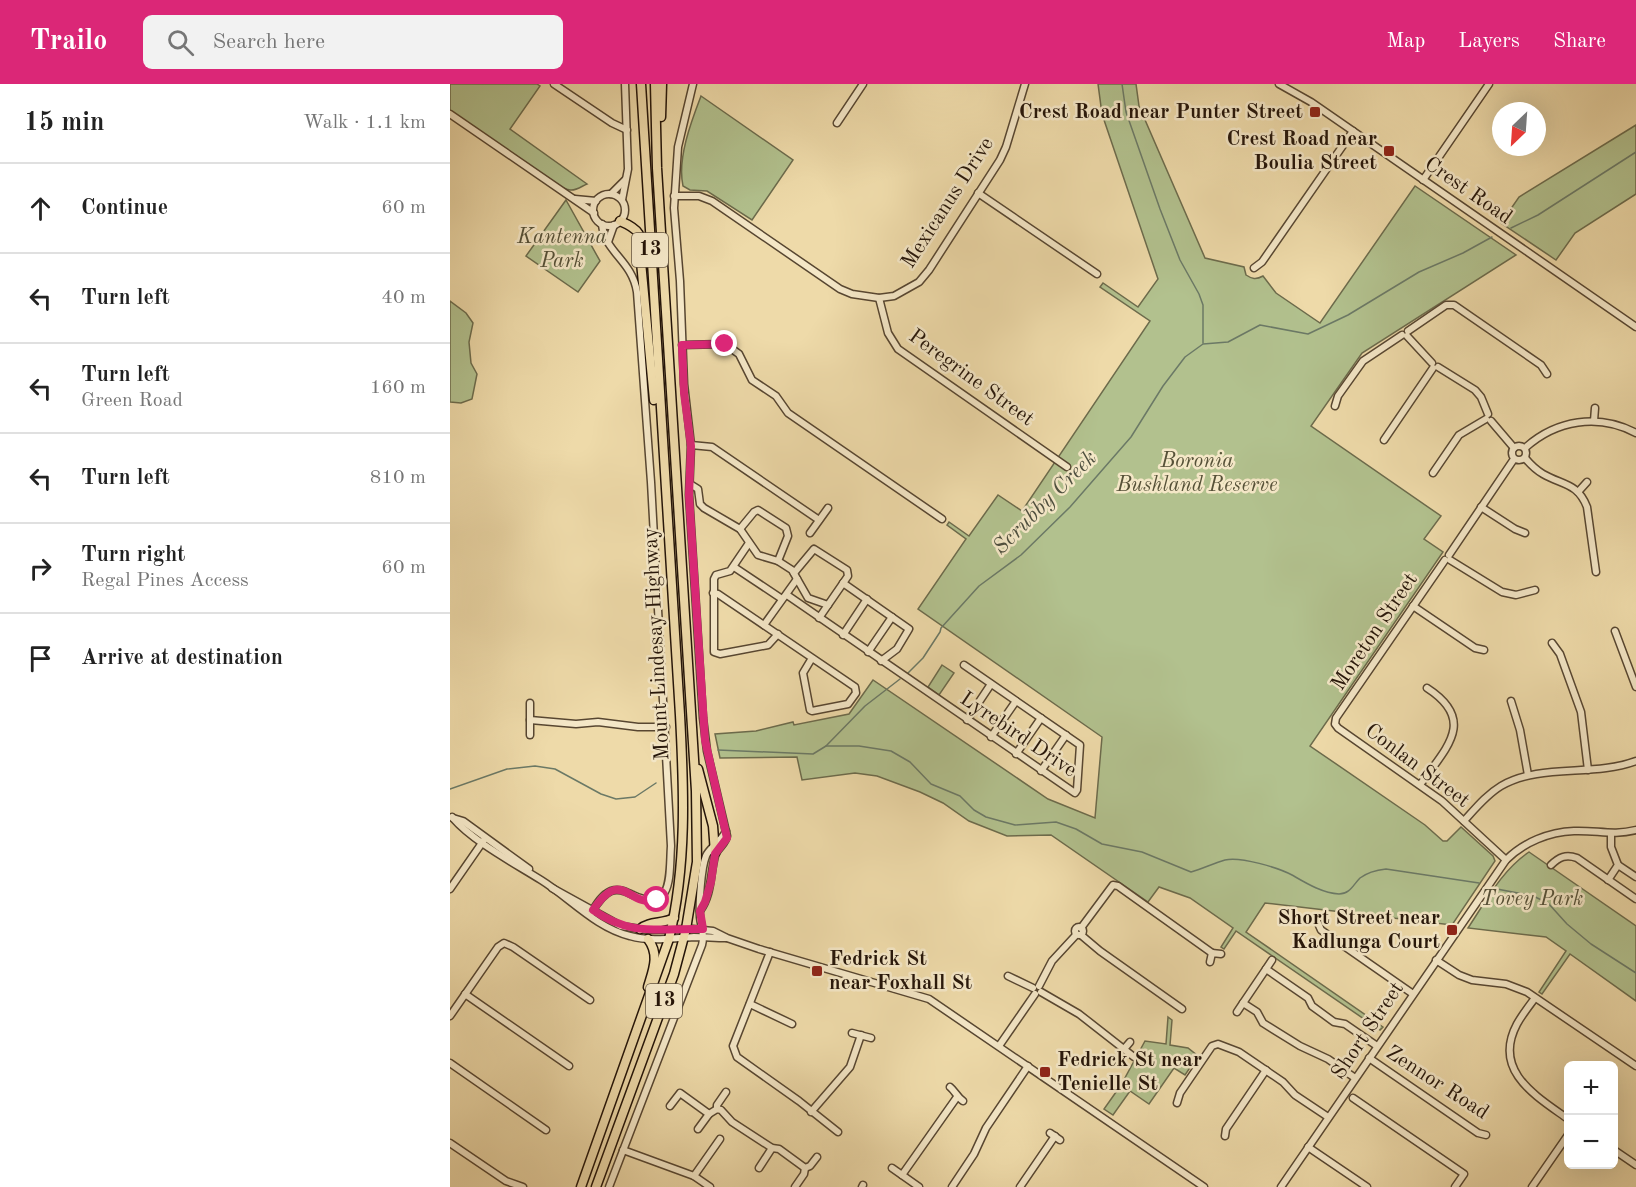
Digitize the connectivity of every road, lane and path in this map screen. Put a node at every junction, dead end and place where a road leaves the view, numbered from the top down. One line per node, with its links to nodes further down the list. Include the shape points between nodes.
1 (554, 84): 13 (street)
2 (625, 84): 13 (street)
3 (640, 84): 38 (highway, Mount Lindesay Highway / 13)
4 (655, 84): 23 (highway, Mount Lindesay Highway / 13)
5 (662, 84): 23 (highway)
6 (693, 84): 19 (street, via 678,147)
7 (863, 84): 12 (street)
8 (1025, 84): 17 (street, Mexicanus Drive, via 1006,147)
9 (1279, 84): 14 (street, Crest Road)
10 (1489, 84): 16 (street)
11 (450, 114): 20 (street)
12 (837, 123)
13 (627, 130): 15 (street)
14 (1353, 131): 16 (street, Crest Road); 28 (street)
15 (626, 180): 18 (street); 21 (street)
16 (1423, 180): 31 (street, Crest Road)
17 (978, 193): 29 (street); 30 (street, Mexicanus Drive, via 919,282 894,296)
18 (611, 194): 21 (street); 22 (street)
19 (674, 196): 30 (street, Mexicanus Drive, via 699,196 712,201 840,289); 33 (street)
20 (574, 199): 22 (street); 24 (street)
21 (622, 200): 25 (street, via 625,213)
22 (596, 201): 24 (street)
23 (660, 207): 101 (highway, Mount Lindesay Highway / 13)
24 (594, 213): 26 (street)
25 (617, 223): 26 (street); 27 (street); 38 (highway, via 636,229 642,240 640,262 652,383)
26 (602, 224): 27 (street)
27 (608, 242): 95 (street, via 629,268 637,292)
28 (1254, 268)
29 (1097, 274)
30 (879, 298): 48 (street, Peregrine Street, via 888,333 898,349)
31 (1635, 324)
32 (1405, 334): 34 (street); 35 (street, via 1446,305 1454,305 1541,365); 36 (street, via 1363,361)
33 (682, 345): 43 (street); 55 (street, via 721,343 739,354 752,380 777,396 788,413)
34 (1435, 366): 39 (street, via 1474,390); 42 (street)
35 (1547, 374)
36 (1335, 406)
37 (1595, 408): 40 (street)
38 (660, 416): 120 (highway, Mount Lindesay Highway / 13, via 683,794 681,877)
39 (1488, 418): 44 (street); 49 (street, via 1459,435)
40 (1594, 421): 41 (street); 45 (street, via 1558,426)
41 (1636, 433)
42 (1384, 440)
43 (691, 446): 51 (street); 56 (street, via 712,447)
44 (1514, 448): 45 (street); 46 (street)
45 (1525, 448): 47 (street)
46 (1514, 459): 47 (street); 53 (street, Moreton Street)
47 (1525, 459): 52 (street, via 1540,473)
48 (1067, 467)
49 (1433, 473)
50 (1587, 482): 52 (street)
51 (690, 484): 57 (street, via 698,489 704,508); 111 (street, via 705,740 726,831)
52 (1578, 492): 64 (street, via 1587,507)
53 (1481, 507): 59 (street); 61 (street, Moreton Street)
54 (828, 508): 56 (street)
55 (942, 519)
56 (819, 520): 58 (street)
57 (740, 529): 60 (street); 62 (street, via 756,510 786,528 788,536)
58 (810, 533)
59 (1525, 533)
60 (749, 543): 62 (street, via 758,555); 63 (street)
61 (1448, 558): 67 (street, via 1502,592 1516,595); 72 (street, Moreton Street)
62 (778, 561): 65 (street)
63 (734, 567): 68 (street, via 716,575); 69 (street, Lyrebird Drive)
64 (1596, 572)
65 (796, 576): 66 (street, via 816,549 847,570); 69 (street); 71 (street, via 808,598)
66 (843, 583): 70 (street); 71 (street)
67 (1536, 590)
68 (713, 593): 75 (street); 77 (street, via 714,652 768,645)
69 (784, 597): 74 (street, Lyrebird Drive); 75 (street)
70 (867, 599): 73 (street); 78 (street)
71 (828, 605): 74 (street)
72 (1413, 606): 80 (street, via 1475,648); 94 (street, Moreton Street)
73 (892, 617): 81 (street); 83 (street, via 909,631 897,649)
74 (819, 618): 78 (street, Lyrebird Drive)
75 (764, 625): 77 (street)
76 (1615, 631): 86 (street)
77 (778, 634): 82 (street)
78 (843, 635): 81 (street, Lyrebird Drive)
79 (1552, 643): 102 (street, via 1560,654 1581,712)
80 (1484, 650)
81 (867, 652): 83 (street, Lyrebird Drive)
82 (812, 658): 82 (street, via 802,673 810,710 848,704 856,689)
83 (881, 661): 93 (street, Lyrebird Drive)
84 (964, 665): 85 (street, Lyrebird Drive)
85 (991, 684): 88 (street, Lyrebird Drive); 93 (street)
86 (1636, 687)
87 (1427, 688): 105 (street, via 1450,707 1454,732)
88 (1016, 701): 91 (street, Lyrebird Drive); 98 (street)
89 (1511, 701): 104 (street)
90 (530, 703): 92 (street)
91 (1041, 718): 97 (street, Lyrebird Drive); 99 (street)
92 (530, 720): 95 (street); 96 (street)
93 (966, 720): 98 (street, Lyrebird Drive)
94 (1335, 724): 105 (street, Conlan Street)
95 (666, 727): 119 (street, via 672,824 666,890 660,898 650,901 622,890 612,891)
96 (530, 735)
97 (1066, 735): 103 (street); 103 (street, Lyrebird Drive, via 1081,747 1076,792)
98 (991, 737): 99 (street, Lyrebird Drive)
99 (1016, 754): 103 (street, Lyrebird Drive)
100 (1636, 761): 102 (street)
101 (695, 764): 111 (highway, via 710,810); 125 (highway, Mount Lindesay Highway / 13, via 697,854)
102 (1588, 770): 104 (street)
103 (1041, 771)
104 (1528, 775): 107 (street, via 1499,787)
105 (1420, 785): 107 (street, Conlan Street)
106 (451, 817): 110 (street)
107 (1464, 821): 112 (street, Conlan Street)
108 (1636, 830): 109 (street, Short Street)
109 (1611, 834): 112 (street, Short Street, via 1560,832 1534,840); 114 (street)
110 (484, 840): 117 (street); 119 (street)
111 (715, 850): 122 (street, via 708,852 705,859 699,905)
112 (1506, 860): 134 (street, Short Street)
113 (1551, 865): 116 (street, via 1559,858 1571,856)
114 (1618, 865): 115 (street); 116 (street)
115 (1636, 877)
116 (1608, 880): 118 (street)
117 (450, 889)
118 (1636, 899)
119 (591, 913): 123 (street); 129 (street, via 622,933)
120 (674, 918): 123 (highway, via 645,925); 126 (highway, Mount Lindesay Highway / 13)
121 (1317, 921): 140 (street, via 1321,930)
122 (703, 929): 125 (street); 127 (street); 128 (street)
123 (640, 930): 126 (street)
124 (1080, 932): 131 (street, via 1113,885); 138 (street, via 1052,962); 145 (street)
125 (685, 933): 126 (street); 127 (street); 200 (highway, Mount Lindesay Highway / 13, via 674,974)
126 (670, 934): 129 (street); 149 (highway, Mount Lindesay Highway / 13)
127 (704, 937): 128 (street); 188 (street)
128 (727, 938): 130 (street)
129 (648, 939): 149 (highway, via 655,959 643,1004)
130 (770, 952): 144 (street); 156 (street, via 929,999)
131 (1212, 953): 132 (street); 135 (street)
132 (1221, 954)
133 (1272, 960): 136 (street)
134 (1436, 960): 140 (street, Short Street); 141 (street, via 1472,980 1506,984)
135 (1210, 962)
136 (1266, 969): 143 (street); 157 (street, via 1334,1022 1345,1024)
137 (1008, 976): 138 (street)
138 (1037, 990): 156 (street); 158 (street, via 1079,1014)
139 (465, 994): 142 (street, via 498,946 504,944); 150 (street); 162 (street)
140 (1413, 994): 157 (street, Short Street)
141 (1536, 998): 164 (street); 175 (street, via 1512,1037 1512,1064 1524,1086)
142 (590, 1000)
143 (1243, 1003): 148 (street); 166 (street, via 1257,1012 1263,1023)
144 (750, 1004): 151 (street); 173 (street, via 734,1052)
145 (1174, 1004): 146 (street); 147 (street)
146 (1182, 1009)
147 (1168, 1012)
148 (1237, 1012)
149 (644, 1015): 199 (highway, Mount Lindesay Highway / 13)
150 (450, 1016)
151 (792, 1024)
152 (852, 1033): 153 (street)
153 (861, 1035): 154 (street); 173 (street, via 850,1067)
154 (871, 1038)
155 (1130, 1042): 158 (street)
156 (999, 1046): 163 (street)
157 (1377, 1046): 160 (street, Short Street)
158 (1124, 1049): 159 (street)
159 (1134, 1057)
160 (1369, 1058): 166 (street, Short Street); 180 (street, Zennor Road)
161 (450, 1063): 178 (street)
162 (569, 1066)
163 (1028, 1066): 205 (street); 207 (street)
164 (1636, 1066)
165 (1266, 1070): 170 (street, via 1239,1052 1218,1044 1212,1046); 176 (street); 182 (street)
166 (1355, 1078): 176 (street, Short Street)
167 (950, 1087): 195 (street, via 960,1099)
168 (726, 1092): 172 (street)
169 (1353, 1098): 210 (street, via 1464,1174)
170 (1177, 1102)
171 (670, 1106): 174 (street, via 680,1093)
172 (717, 1109): 174 (street); 187 (street)
173 (811, 1112): 179 (street)
174 (709, 1114): 177 (street)
175 (1564, 1115)
176 (1328, 1117): 186 (street, Short Street)
177 (698, 1129)
178 (546, 1130)
179 (838, 1132)
180 (1486, 1135)
181 (1055, 1136): 206 (street)
182 (1225, 1136)
183 (720, 1138): 196 (street)
184 (1564, 1142): 211 (street)
185 (450, 1143): 197 (street)
186 (1308, 1147): 208 (street, Short Street); 209 (street)
187 (772, 1148): 192 (street); 193 (street)
188 (623, 1150): 196 (street); 201 (street)
189 (1618, 1153): 191 (street)
190 (817, 1157): 193 (street)
191 (1636, 1165)
192 (759, 1168)
193 (805, 1168): 203 (street)
194 (892, 1168): 195 (street)
195 (902, 1175): 204 (street)
196 (694, 1176): 202 (street)
197 (508, 1184): 198 (street)
198 (523, 1187)
199 (581, 1187)
200 (596, 1187)
201 (609, 1187)
202 (710, 1187)
203 (795, 1187)
204 (919, 1187)
205 (951, 1187)
206 (1020, 1187)
207 (1204, 1187)
208 (1281, 1187)
209 (1367, 1187)
210 (1455, 1187)
211 (1533, 1187)

